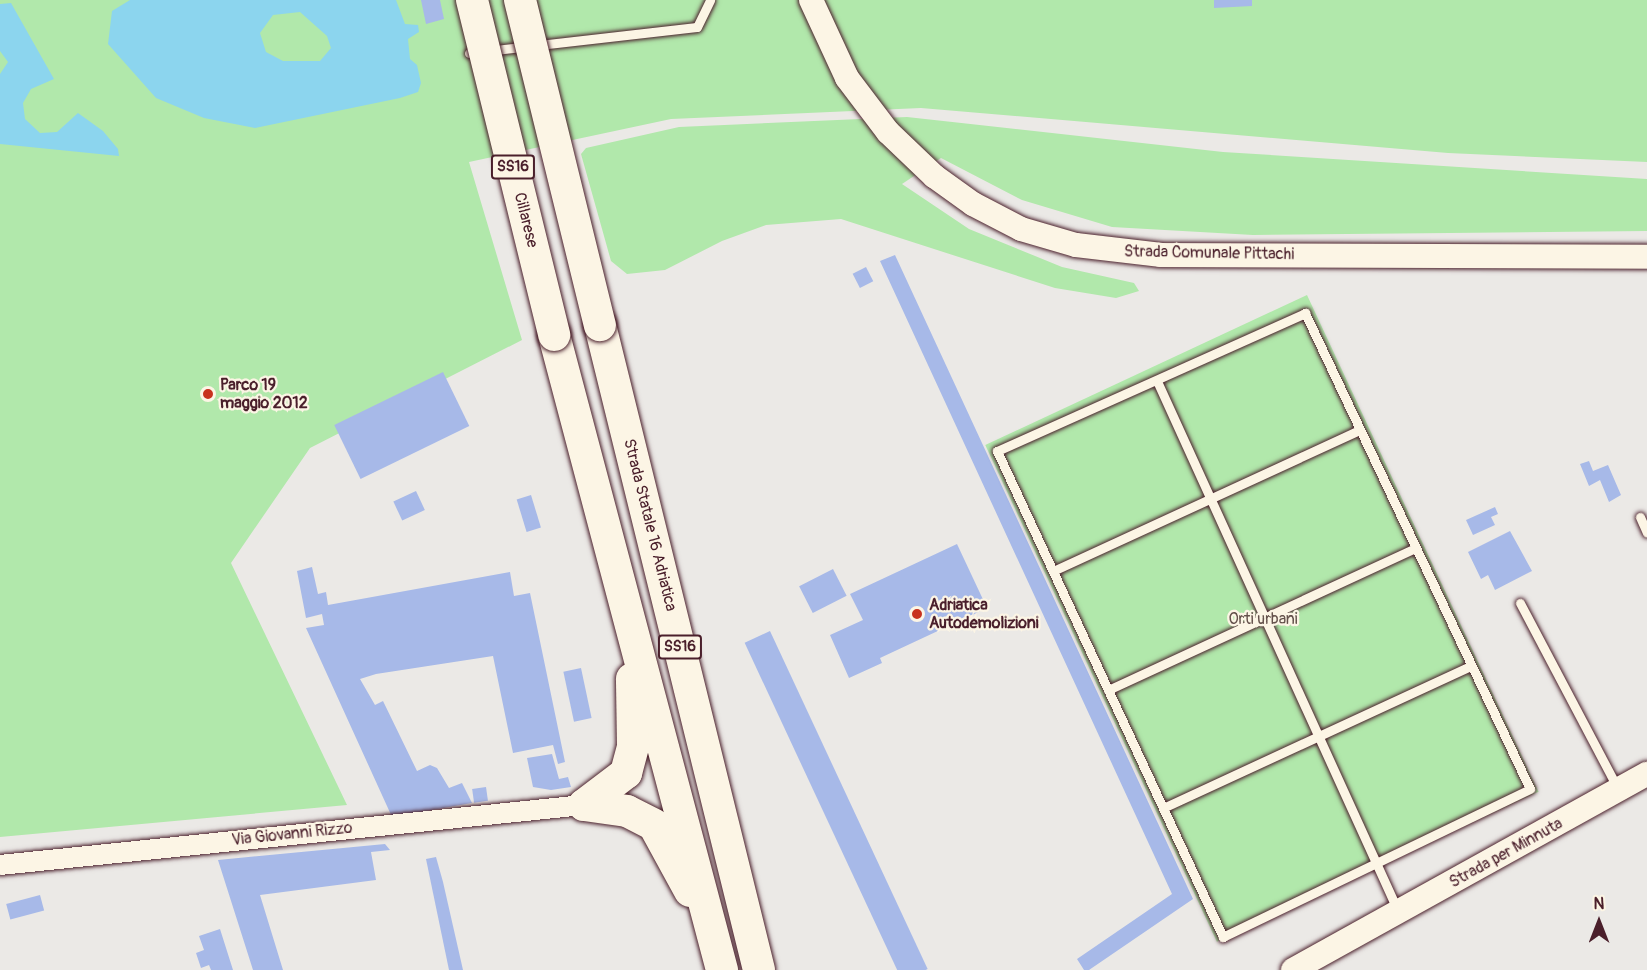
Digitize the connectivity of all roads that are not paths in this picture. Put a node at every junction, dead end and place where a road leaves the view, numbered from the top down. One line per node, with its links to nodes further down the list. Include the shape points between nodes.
1 (472, 0): 14 (highway, Cillarese / SS16, bridge)
2 (520, 0): 30 (highway, Strada Statale 16 Adriatica / SS16, bridge)
3 (710, 0): 5 (lane, via 697,27)
4 (811, 0): 6 (street, Strada Comunale Pittachi, via 847,78 888,132 934,176 973,204 1021,229 1076,245 1120,251)
5 (469, 53)
6 (1647, 257)
7 (1157, 381): 8 (lane, via 1305,313); 9 (lane); 13 (lane, via 997,452)
8 (1359, 430): 9 (lane); 12 (lane)
9 (1210, 499): 13 (lane); 16 (lane)
10 (1640, 518): 11 (lane)
11 (1647, 533)
12 (1415, 548): 16 (lane); 17 (lane)
13 (1053, 571): 18 (lane)
14 (623, 597): 22 (highway, via 634,698 633,746 626,772); 28 (highway, SS16)
15 (1520, 603): 21 (lane)
16 (1264, 618): 18 (lane); 19 (lane)
17 (1471, 666): 19 (lane); 24 (lane, via 1530,789)
18 (1108, 690): 23 (lane)
19 (1318, 736): 23 (lane); 24 (lane)
20 (1647, 774): 21 (street, Strada per Minnuta)
21 (1618, 790): 26 (street, Strada per Minnuta)
22 (584, 805): 25 (street, Via Giovanni Rizzo); 28 (highway, via 627,811 654,825)
23 (1163, 808): 24 (lane, via 1223,937)
24 (1376, 863): 26 (lane)
25 (0, 865)
26 (1399, 913): 27 (street, Strada per Minnuta)
27 (1365, 933): 31 (street, Strada per Minnuta); 32 (street, Strada per Minnuta)
28 (714, 936): 29 (highway, SS16)
29 (722, 970)
30 (759, 970)
31 (1293, 970)
32 (1322, 970)

